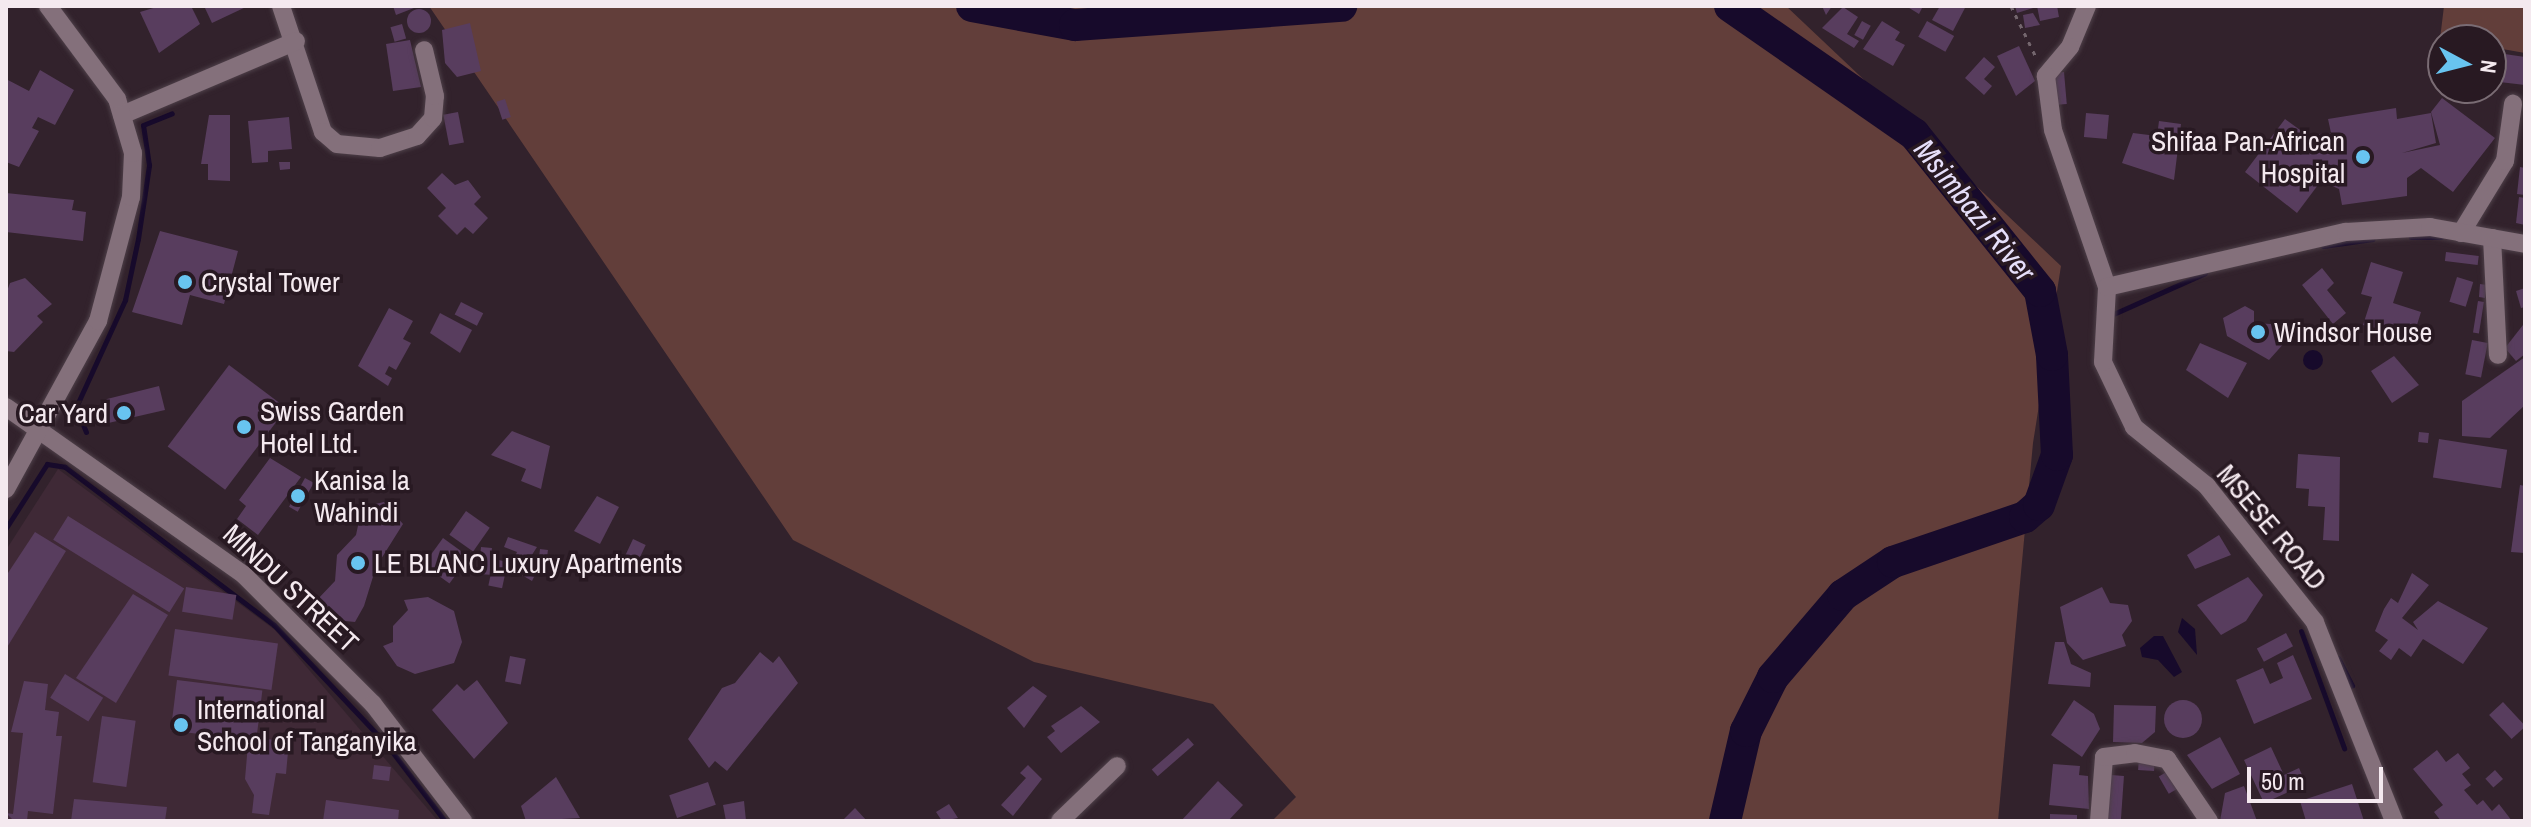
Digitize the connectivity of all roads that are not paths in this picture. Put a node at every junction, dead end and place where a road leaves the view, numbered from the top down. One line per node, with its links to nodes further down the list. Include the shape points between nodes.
1 (48, 6): 7 (street, via 85,47)
2 (281, 6): 4 (street)
3 (2087, 6): 11 (street, MSESE ROAD, via 2070,47 2046,76 2053,130)
4 (296, 41): 5 (street, via 323,132 360,149 399,144 433,118); 7 (street)
5 (424, 50)
6 (2513, 104): 8 (street, via 2505,161)
7 (122, 115): 14 (street, via 133,153 122,252 98,321)
8 (2461, 233): 9 (street); 11 (street, via 2430,227 2346,232)
9 (2492, 238): 10 (street); 12 (street)
10 (2525, 244)
11 (2107, 287): 21 (street, MSESE ROAD, via 2103,362 2134,427 2207,486 2315,622)
12 (2498, 355)
13 (6, 407): 14 (street, MINDU STREET)
14 (43, 431): 15 (street); 17 (street, MINDU STREET, via 244,575 373,704)
15 (6, 489)
16 (1117, 766): 18 (street)
17 (463, 821)
18 (1060, 821)
19 (2099, 821): 20 (street, via 2104,757 2135,753 2167,759)
20 (2209, 821)
21 (2394, 821)

